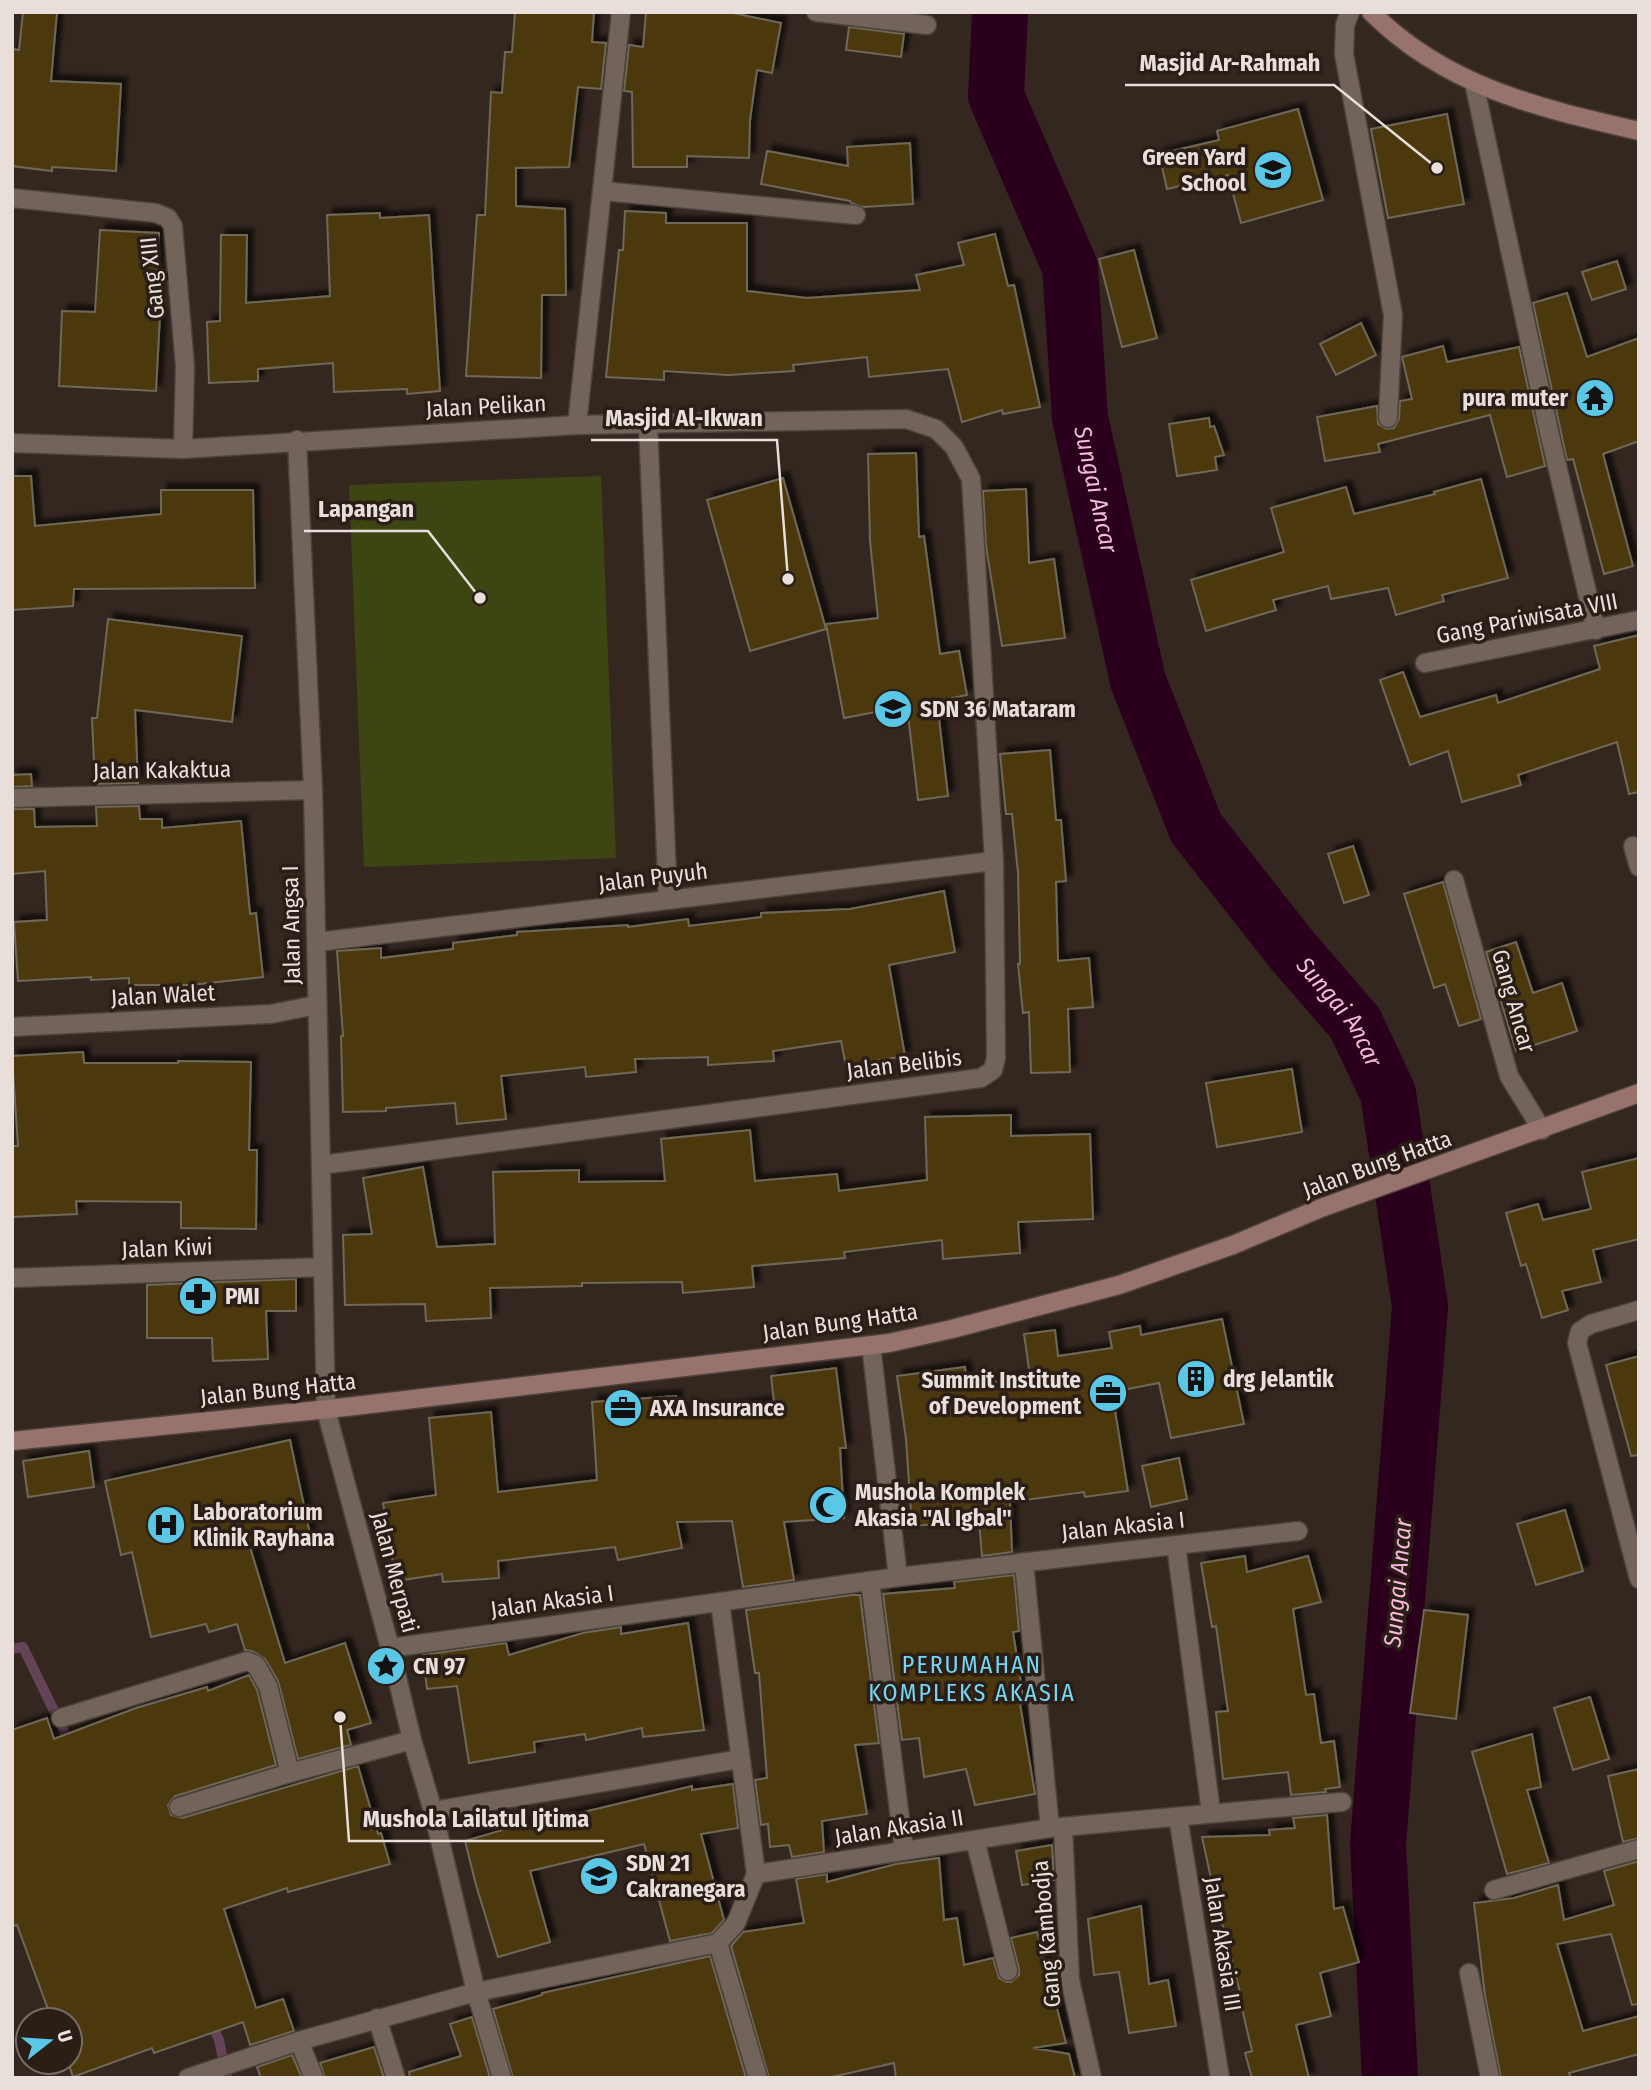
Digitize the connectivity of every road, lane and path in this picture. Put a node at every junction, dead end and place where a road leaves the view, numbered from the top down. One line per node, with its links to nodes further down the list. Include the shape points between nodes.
1 (621, 12): 8 (street)
2 (816, 12): 5 (street)
3 (1350, 12): 11 (street, via 1344,54 1393,315)
4 (1371, 12): 6 (main road, via 1407,44)
5 (927, 25)
6 (1474, 83): 7 (main road, via 1523,102); 19 (street)
7 (1639, 131)
8 (603, 191): 10 (street); 13 (street)
9 (12, 198): 17 (street, Gang XIII, via 168,218 173,226 185,366)
10 (856, 215)
11 (1388, 418)
12 (648, 424): 13 (street, Jalan Pelikan); 16 (street, Jalan Pelikan, via 906,419 936,429); 27 (street)
13 (577, 425): 14 (street, Jalan Pelikan)
14 (296, 440): 17 (street, Jalan Pelikan); 21 (street, Jalan Angsa I)
15 (12, 443): 17 (street, Jalan Pelikan)
16 (954, 447): 24 (street, Jalan Belibis, via 971,479)
17 (184, 449)
18 (1639, 620): 19 (street, Gang Pariwisata VIII)
19 (1596, 630): 20 (street, Gang Pariwisata VIII)
20 (1425, 663)
21 (313, 790): 22 (street, Jalan Kakaktua); 28 (street, Jalan Angsa I)
22 (12, 798)
23 (1633, 846): 25 (street)
24 (994, 861): 27 (street, Jalan Puyuh); 33 (street, Jalan Belibis, via 996,1058 992,1070 981,1079)
25 (1639, 867)
26 (1454, 880): 32 (street, Gang Ancar, via 1509,1076)
27 (668, 900): 28 (street, Jalan Puyuh)
28 (317, 942): 29 (street, Jalan Angsa I)
29 (316, 1005): 30 (street, Jalan Walet, via 271,1014); 33 (street, Jalan Angsa I)
30 (12, 1027)
31 (1639, 1093): 32 (main road, Jalan Bung Hatta)
32 (1536, 1132): 37 (main road, Jalan Bung Hatta, via 1119,1285)
33 (321, 1165): 34 (street, Jalan Angsa I)
34 (323, 1267): 35 (street, Jalan Kiwi); 38 (street, Jalan Angsa I)
35 (12, 1278)
36 (1639, 1310): 44 (street, via 1591,1324 1580,1331 1577,1343)
37 (871, 1345): 38 (main road, Jalan Bung Hatta); 43 (street)
38 (326, 1410): 39 (main road, Jalan Bung Hatta); 47 (street, Jalan Merpati)
39 (12, 1441)
40 (1298, 1531): 41 (street, Jalan Akasia I)
41 (1176, 1545): 42 (street, Jalan Akasia I); 55 (street)
42 (1024, 1562): 43 (street, Jalan Akasia I); 57 (street)
43 (898, 1577): 45 (street, Jalan Akasia I)
44 (1639, 1579)
45 (870, 1581): 46 (street, Jalan Akasia I); 60 (street)
46 (720, 1602): 47 (street, Jalan Akasia I); 50 (street)
47 (390, 1648): 49 (street, Jalan Merpati)
48 (61, 1718): 51 (street, via 247,1661 256,1665 268,1686)
49 (412, 1740): 51 (street); 54 (street, Jalan Merpati)
50 (740, 1759): 54 (street); 61 (street)
51 (290, 1773): 53 (street)
52 (1342, 1802): 55 (street, Jalan Akasia II)
53 (179, 1807)
54 (433, 1811): 66 (street, Jalan Merpati)
55 (1211, 1812): 56 (street, Jalan Akasia II)
56 (1178, 1817): 57 (street, Jalan Akasia II); 75 (street, Jalan Akasia III)
57 (1056, 1827): 58 (street, Jalan Akasia II); 74 (street, Gang Kambodja, via 1070,1980)
58 (975, 1840): 60 (street, Jalan Akasia II); 64 (street)
59 (1639, 1849): 62 (street)
60 (904, 1850): 61 (street, Jalan Akasia II)
61 (755, 1874): 63 (street, via 736,1923)
62 (1494, 1890)
63 (718, 1942): 66 (street); 73 (street)
64 (1008, 1971)
65 (1469, 1973): 76 (street)
66 (476, 1992): 67 (street); 72 (street, Jalan Merpati)
67 (377, 2018): 68 (street); 71 (street)
68 (299, 2040): 69 (street); 70 (street)
69 (200, 2075)
70 (314, 2078)
71 (396, 2078)
72 (502, 2078)
73 (758, 2078)
74 (1092, 2078)
75 (1220, 2078)
76 (1490, 2078)

